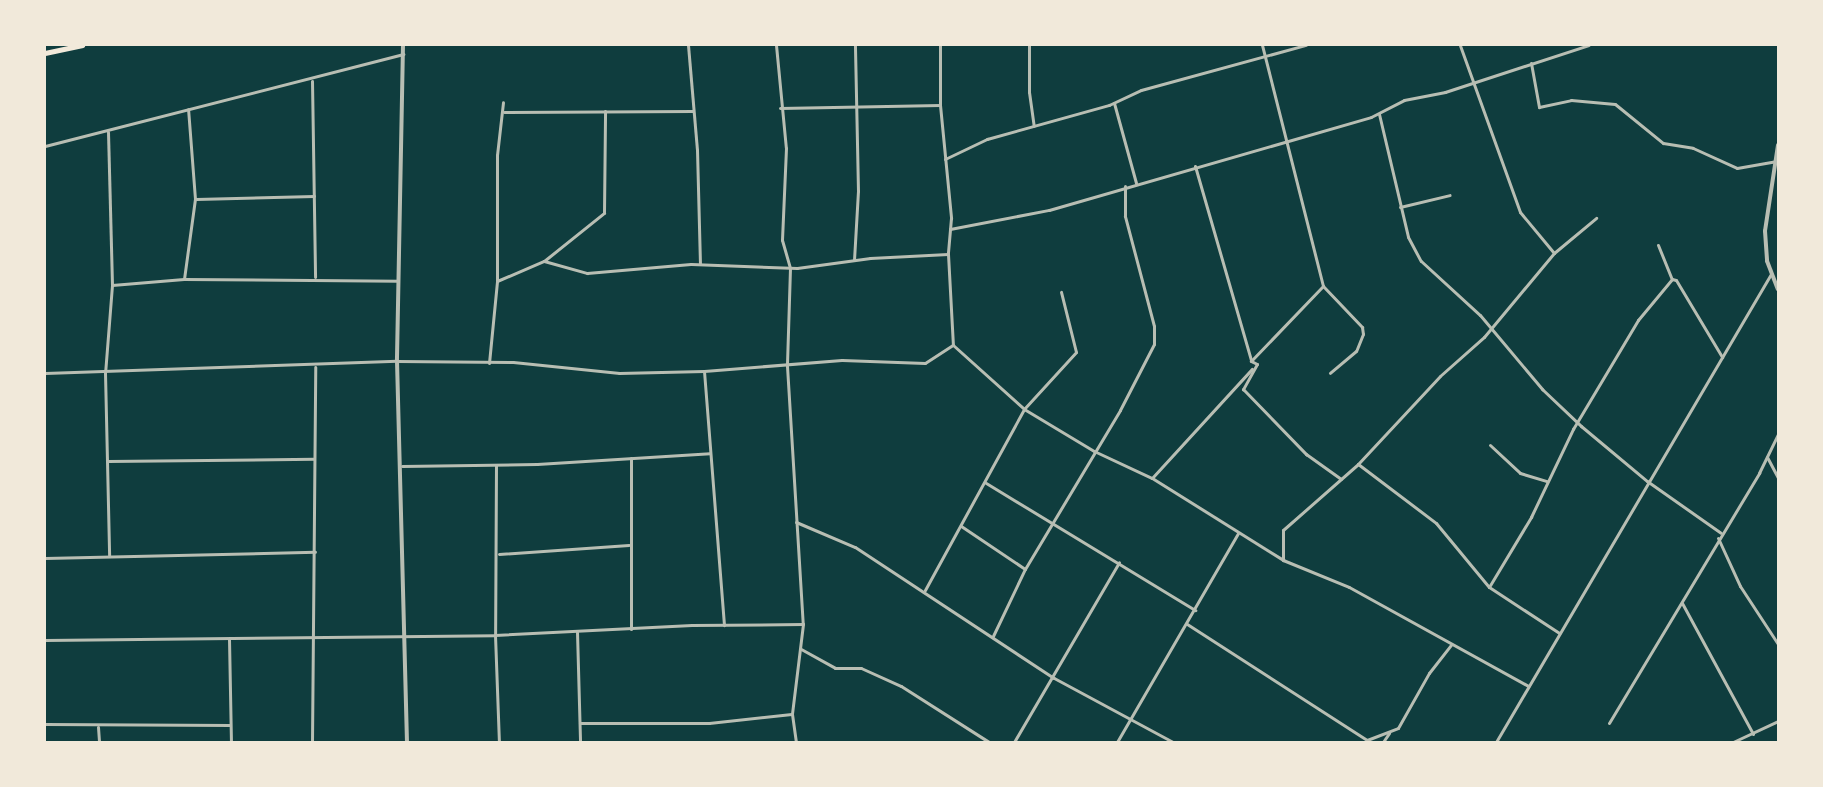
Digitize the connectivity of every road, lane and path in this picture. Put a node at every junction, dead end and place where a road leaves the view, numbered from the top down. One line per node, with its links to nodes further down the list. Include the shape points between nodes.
1 (82, 45): 12 (main road)
2 (403, 45): 13 (street)
3 (688, 45): 25 (street)
4 (776, 45): 22 (street)
5 (855, 45): 21 (street)
6 (940, 45): 20 (street)
7 (1029, 45): 28 (street, via 1030,110)
8 (1262, 45): 14 (street)
9 (1306, 45): 14 (street)
10 (1460, 45): 17 (street)
11 (1589, 45): 15 (street)
12 (45, 53)
13 (403, 54): 16 (street); 55 (street)
14 (1264, 58): 19 (street, via 1141,90); 30 (street)
15 (1531, 63): 17 (street); 34 (street, via 1539,106 1571,100 1615,104 1663,144 1694,148 1737,168)
16 (312, 81): 23 (street); 39 (street)
17 (1473, 84): 27 (street, via 1411,98); 46 (street, via 1520,212)
18 (503, 102): 26 (street)
19 (1114, 103): 28 (street); 36 (street)
20 (940, 105): 21 (street); 33 (street)
21 (854, 106): 22 (street); 47 (street, via 858,191)
22 (779, 108): 50 (street, via 786,168 782,240)
23 (188, 109): 29 (street); 40 (street)
24 (605, 111): 25 (street); 26 (street); 48 (street, via 604,213)
25 (693, 111): 49 (street)
26 (504, 112): 56 (street, via 497,155)
27 (1379, 114): 30 (street); 41 (street)
28 (1034, 126): 33 (street, via 969,146)
29 (108, 132): 32 (street); 57 (street)
30 (1284, 141): 35 (street); 58 (street)
31 (1778, 144): 34 (street)
32 (45, 146)
33 (945, 159): 43 (street)
34 (1775, 161): 51 (street, via 1765,231)
35 (1195, 166): 36 (street); 65 (street)
36 (1136, 183): 37 (street)
37 (1125, 186): 43 (street, via 1049,210); 78 (street, via 1125,216 1155,337 1120,410)
38 (1450, 195): 41 (street)
39 (314, 196): 40 (street); 52 (street)
40 (195, 199): 53 (street)
41 (1400, 207): 61 (street, via 1408,237 1421,261)
42 (1596, 218): 46 (street)
43 (950, 229): 45 (street)
44 (1659, 245): 54 (street)
45 (948, 254): 47 (street); 62 (street)
46 (1554, 254): 61 (street)
47 (854, 260): 50 (street)
48 (544, 261): 49 (street, via 587,273); 56 (street)
49 (700, 264): 50 (street)
50 (790, 268): 68 (street)
51 (1771, 274): 59 (street); 63 (street)
52 (315, 278): 53 (street); 55 (street)
53 (184, 279): 57 (street)
54 (1672, 279): 63 (street); 75 (street, via 1638,320)
55 (400, 281): 64 (street)
56 (497, 281): 66 (street)
57 (112, 285): 72 (street)
58 (1323, 286): 65 (street); 73 (street, via 1362,327 1363,334 1356,351)
59 (1778, 289)
60 (1061, 292): 74 (street, via 1076,352)
61 (1492, 327): 75 (street, via 1542,388); 84 (street)
62 (953, 345): 68 (street, via 925,363 842,360); 74 (street)
63 (1722, 357): 91 (street)
64 (397, 361): 66 (street); 69 (street); 86 (street)
65 (1251, 361): 67 (street)
66 (489, 363): 70 (street, via 619,373)
67 (1257, 364): 87 (street); 89 (street, via 1243,390 1306,454)
68 (787, 366): 70 (street); 93 (street)
69 (315, 367): 72 (street); 82 (street)
70 (704, 371): 79 (street)
71 (45, 373): 72 (street)
72 (105, 373): 83 (street)
73 (1330, 373)
74 (1024, 409): 78 (street); 92 (street)
75 (1577, 423): 90 (street); 91 (street)
76 (1778, 434): 80 (street)
77 (1491, 446): 90 (street, via 1520,473)
78 (1094, 451): 87 (street); 94 (street)
79 (710, 453): 81 (street); 113 (street)
80 (1767, 457): 88 (street); 97 (street)
81 (631, 458): 85 (street); 99 (street)
82 (314, 459): 83 (street); 100 (street)
83 (108, 461): 102 (street)
84 (1358, 464): 89 (street); 107 (street, via 1436,523)
85 (496, 465): 86 (street); 101 (street)
86 (402, 466): 119 (street)
87 (1152, 478): 96 (street)
88 (1778, 478)
89 (1341, 480): 104 (street, via 1283,530)
90 (1547, 481): 107 (street, via 1531,517)
91 (1647, 481): 97 (street); 116 (street)
92 (986, 483): 94 (street); 95 (street)
93 (796, 522): 108 (street, via 855,547); 111 (street)
94 (1052, 525): 105 (street); 106 (street)
95 (961, 526): 106 (street); 108 (street)
96 (1238, 532): 104 (street); 110 (street)
97 (1721, 533): 98 (street)
98 (1718, 538): 109 (street); 124 (street, via 1740,586)
99 (629, 545): 101 (street); 114 (street)
100 (315, 552): 102 (street); 118 (street)
101 (498, 554): 117 (street)
102 (109, 556): 103 (street)
103 (45, 558)
104 (1283, 560): 123 (street, via 1349,587)
105 (1119, 562): 110 (street); 126 (street)
106 (1025, 569): 120 (street)
107 (1489, 587): 116 (street)
108 (925, 590): 120 (street)
109 (1682, 603): 132 (street); 137 (street)
110 (1195, 610): 112 (street)
111 (803, 624): 113 (street); 125 (street)
112 (1187, 624): 129 (street); 136 (street, via 1367,740)
113 (724, 625): 114 (street)
114 (632, 629): 115 (street)
115 (577, 632): 117 (street); 131 (street)
116 (1559, 634): 127 (street)
117 (495, 635): 119 (street); 142 (street)
118 (316, 636): 119 (street); 121 (street); 140 (street)
119 (404, 636): 141 (street)
120 (993, 636): 126 (street)
121 (229, 639): 122 (street); 134 (street)
122 (45, 640)
123 (1451, 644): 127 (street); 136 (street, via 1429,673 1398,728)
124 (1778, 644)
125 (801, 649): 128 (street); 147 (street, via 836,668 861,668 901,686)
126 (1054, 678): 129 (street); 148 (street)
127 (1528, 686): 152 (street)
128 (792, 714): 131 (street, via 709,723); 144 (street)
129 (1132, 717): 149 (street); 150 (street)
130 (1778, 721): 137 (street)
131 (580, 723): 143 (street)
132 (1609, 723)
133 (45, 724): 135 (street)
134 (230, 726): 135 (street); 139 (street)
135 (98, 727): 138 (street)
136 (1389, 733): 151 (street)
137 (1753, 734): 153 (street)
138 (99, 742)
139 (231, 742)
140 (312, 742)
141 (407, 742)
142 (499, 742)
143 (580, 742)
144 (796, 742)
145 (838, 742): 146 (street)
146 (875, 742)
147 (989, 742)
148 (1014, 742)
149 (1117, 742)
150 (1173, 742)
151 (1383, 742)
152 (1496, 742)
153 (1734, 742)

